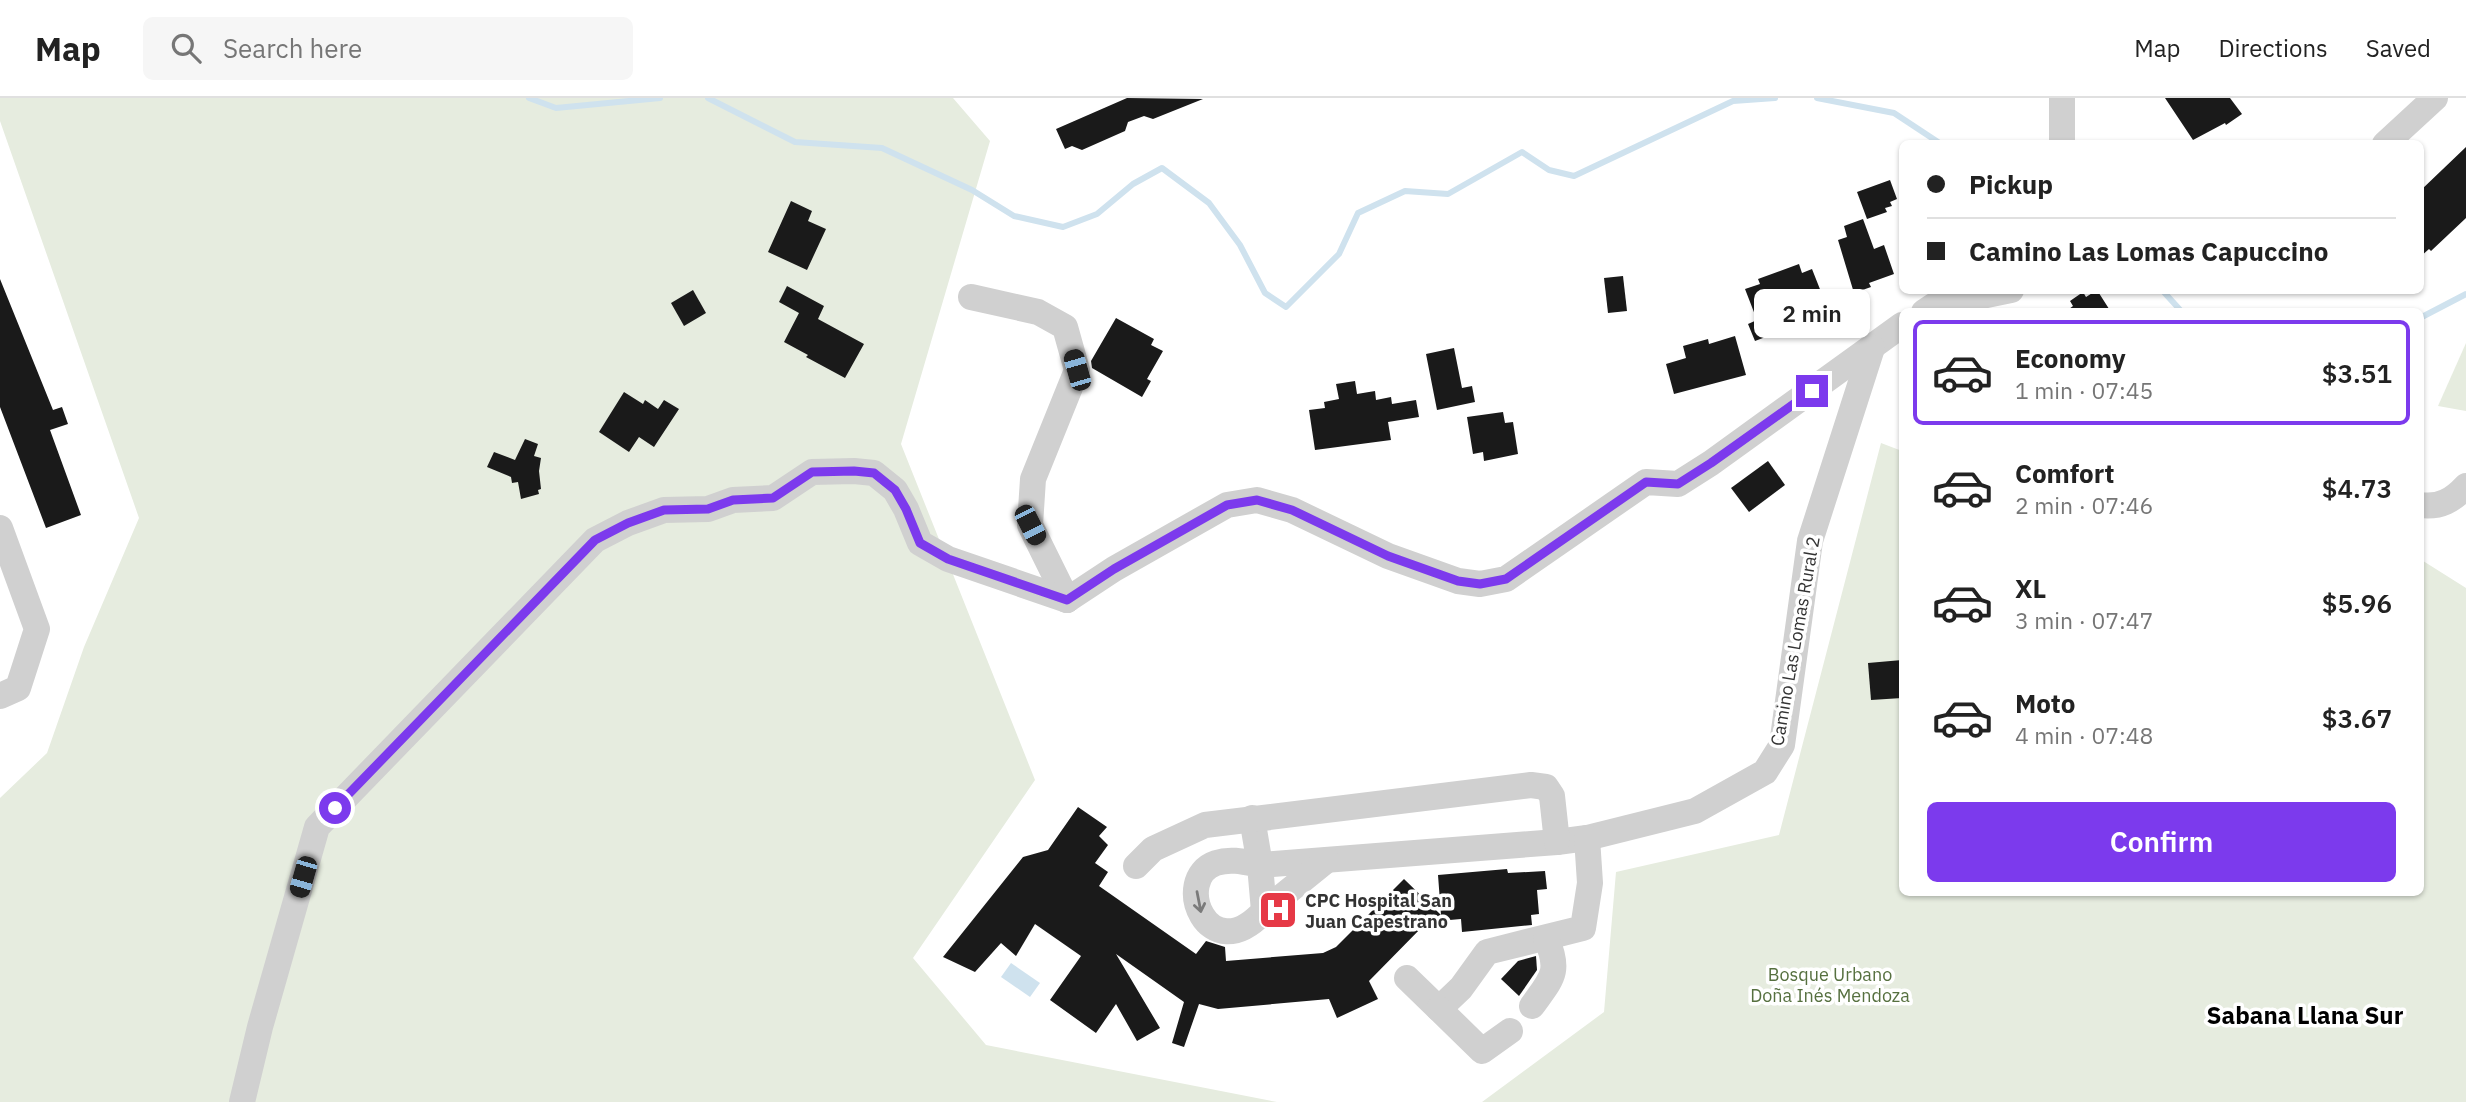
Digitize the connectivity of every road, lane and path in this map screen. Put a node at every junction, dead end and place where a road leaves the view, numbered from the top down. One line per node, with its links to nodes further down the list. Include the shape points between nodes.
1 (2062, 98): 3 (street)
2 (2435, 98): 4 (street)
3 (2063, 140)
4 (2389, 140)
5 (1992, 294): 7 (street)
6 (971, 297): 13 (street, via 1038,313 1065,327 1077,370 1033,479 1030,525)
7 (1930, 308)
8 (1899, 332): 9 (street)
9 (1872, 348): 13 (street, via 1678,484 1646,482 1506,579 1480,584 1458,581 1388,556 1292,510 1257,500 1227,505); 16 (street, Camino Las Lomas Rural 2, via 1810,541 1782,745 1765,772 1695,811)
10 (2466, 486): 11 (street, via 2455,498)
11 (2424, 506)
12 (0, 528): 14 (street, via 37,629 18,688)
13 (1067, 600): 27 (street, via 948,559 920,543 895,490 874,473 812,472 773,498 733,500 708,509 664,510 595,540 317,827)
14 (0, 696)
15 (1252, 818): 17 (street, via 1531,785 1546,787 1552,796); 19 (street); 20 (street, via 1206,825 1177,836 1153,849)
16 (1587, 838): 17 (street); 22 (street, via 1590,883 1583,928)
17 (1557, 842): 18 (street)
18 (1327, 860): 19 (street); 21 (street)
19 (1260, 865): 21 (street); 21 (street, one-way to 21, via 1237,860 1214,864 1197,880 1196,901 1203,918 1215,929 1235,933)
20 (1136, 866)
21 (1264, 911)
22 (1550, 947): 24 (street, via 1555,975); 25 (street, via 1487,952)
23 (1407, 978): 25 (street)
24 (1532, 1006)
25 (1439, 1009): 26 (street, via 1482,1051)
26 (1510, 1031)
27 (242, 1102)

